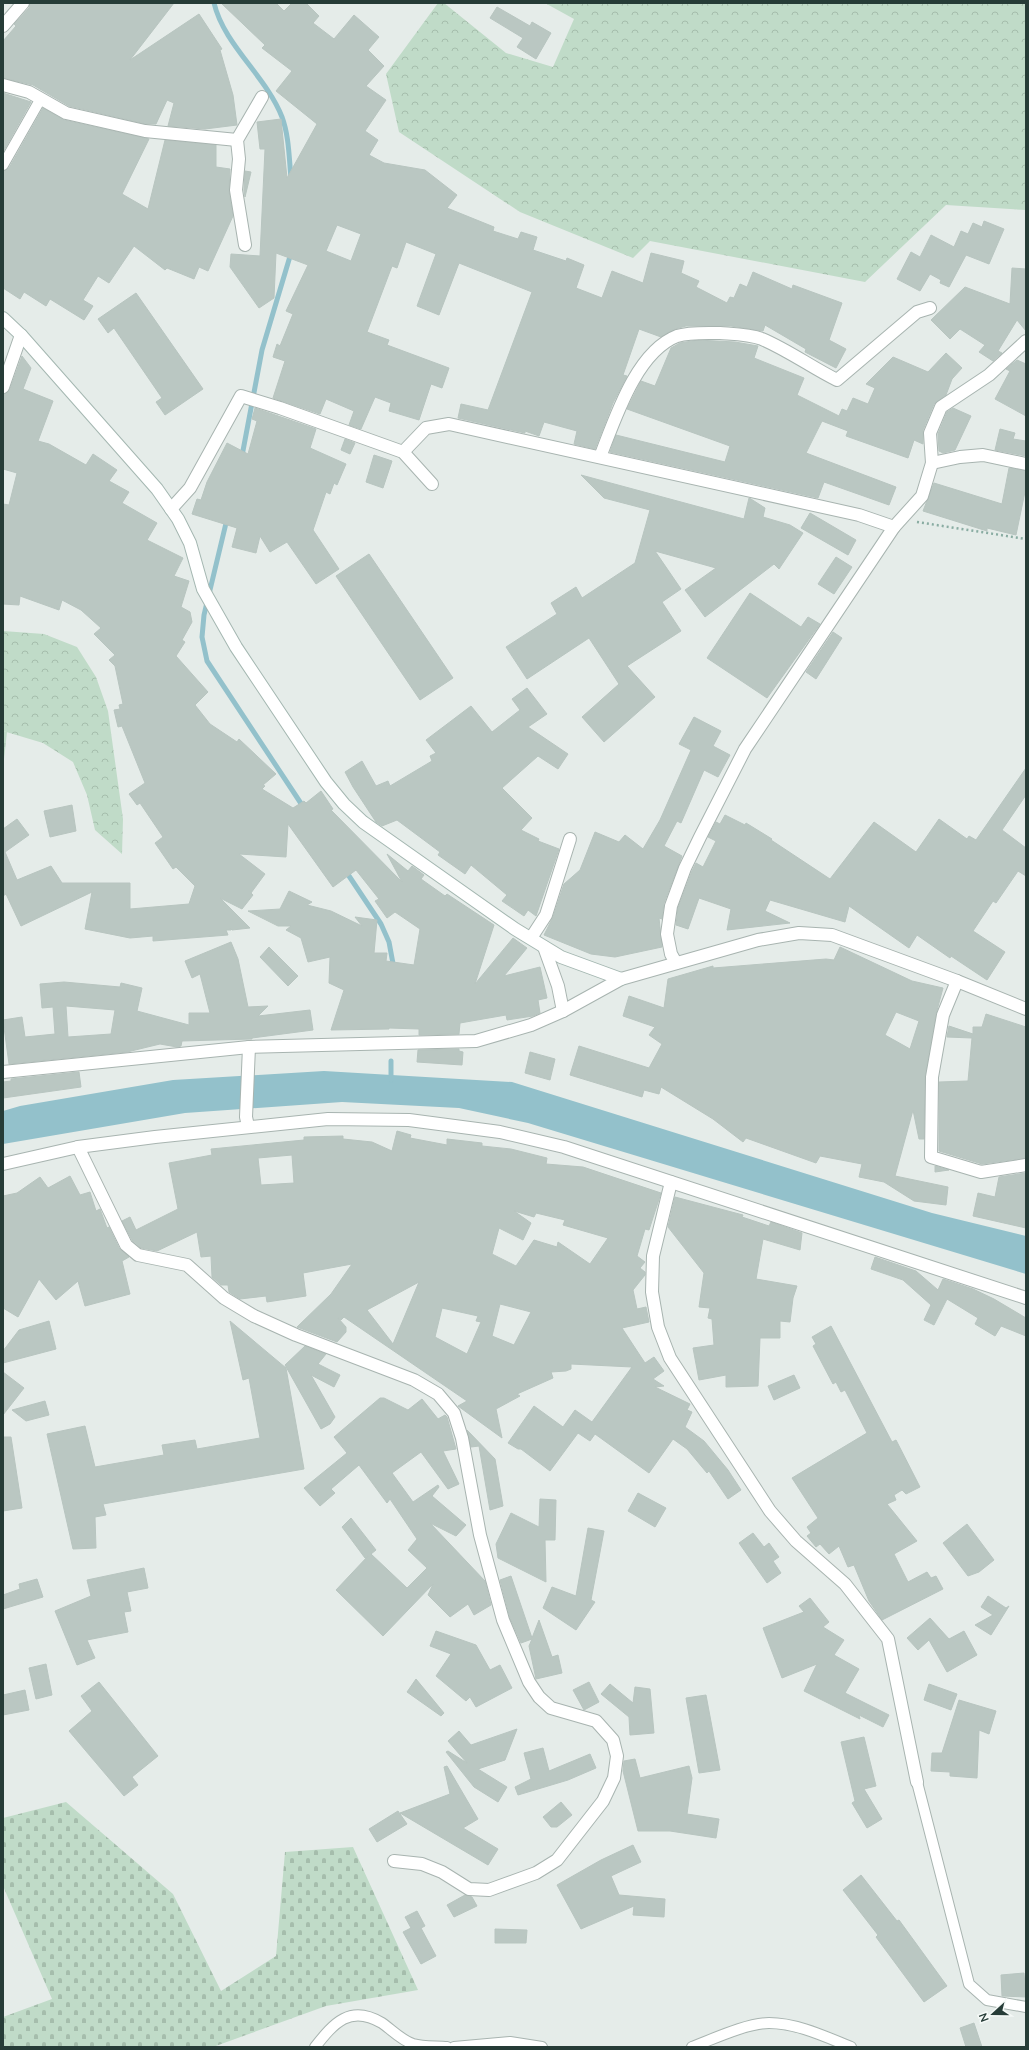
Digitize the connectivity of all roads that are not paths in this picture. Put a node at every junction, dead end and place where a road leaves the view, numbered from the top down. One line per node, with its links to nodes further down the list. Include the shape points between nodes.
1 (23, 3): 2 (street)
2 (3, 26)
3 (3, 85): 5 (street, via 29,92)
4 (262, 97): 6 (street)
5 (40, 100): 6 (street, via 66,113 145,131); 7 (lane)
6 (237, 140): 8 (street, via 239,159 236,190)
7 (3, 166)
8 (246, 245)
9 (930, 308): 15 (street, via 917,312 837,380 761,338 710,333 677,336 656,350 639,370 616,415)
10 (3, 318): 11 (street)
11 (21, 335): 13 (street); 19 (street, via 157,489)
12 (1026, 342): 16 (street, via 989,375 942,407 930,433)
13 (3, 387)
14 (404, 452): 15 (street, via 426,428 449,424); 18 (street); 19 (street, via 241,396 190,488)
15 (600, 457): 20 (street)
16 (932, 463): 17 (street, via 983,455); 20 (street, via 922,496)
17 (1026, 464)
18 (432, 484)
19 (171, 509): 22 (street, via 190,543 203,589 214,609 303,748 344,804 382,836)
20 (898, 522): 24 (street, via 745,749 700,837 671,906 667,934 670,954)
21 (570, 839): 22 (street, via 546,915)
22 (531, 938): 23 (street)
23 (544, 947): 25 (street, via 561,957); 28 (street, via 558,986)
24 (676, 963): 25 (street); 26 (street, via 758,940 799,933 832,935)
25 (621, 979): 28 (street)
26 (957, 981): 27 (street); 34 (street, via 943,1015 932,1077 931,1157 981,1172)
27 (1026, 1009)
28 (563, 1011): 29 (street, via 531,1025 476,1041)
29 (249, 1053): 30 (street); 31 (street)
30 (3, 1072)
31 (247, 1121): 32 (street); 35 (street, via 409,1120 500,1132 564,1147)
32 (78, 1147): 33 (street); 38 (street, via 126,1245 138,1255 187,1266 224,1298 254,1316 296,1335 414,1380 438,1394 454,1412 462,1438 480,1535 503,1620 529,1682 539,1697 551,1708 596,1721 613,1740 617,1756 614,1778 603,1801 558,1860 536,1873 489,1890 469,1889 442,1872 422,1864)
33 (3, 1164)
34 (1026, 1164)
35 (671, 1182): 36 (street); 37 (street, via 653,1256 652,1292 658,1327 670,1358 770,1511 796,1541 845,1584 888,1639)
36 (1026, 1298)
37 (918, 1782): 39 (lane, via 969,1984 987,2000)
38 (394, 1860)
39 (1026, 2007)
40 (315, 2047): 41 (lane, via 337,2022 352,2015 366,2016 381,2023 413,2044)
41 (447, 2047)
42 (454, 2047): 43 (lane, via 510,2042)
43 (542, 2047)
44 (692, 2047): 45 (lane, via 737,2030 767,2023 787,2024)
45 (852, 2047)

